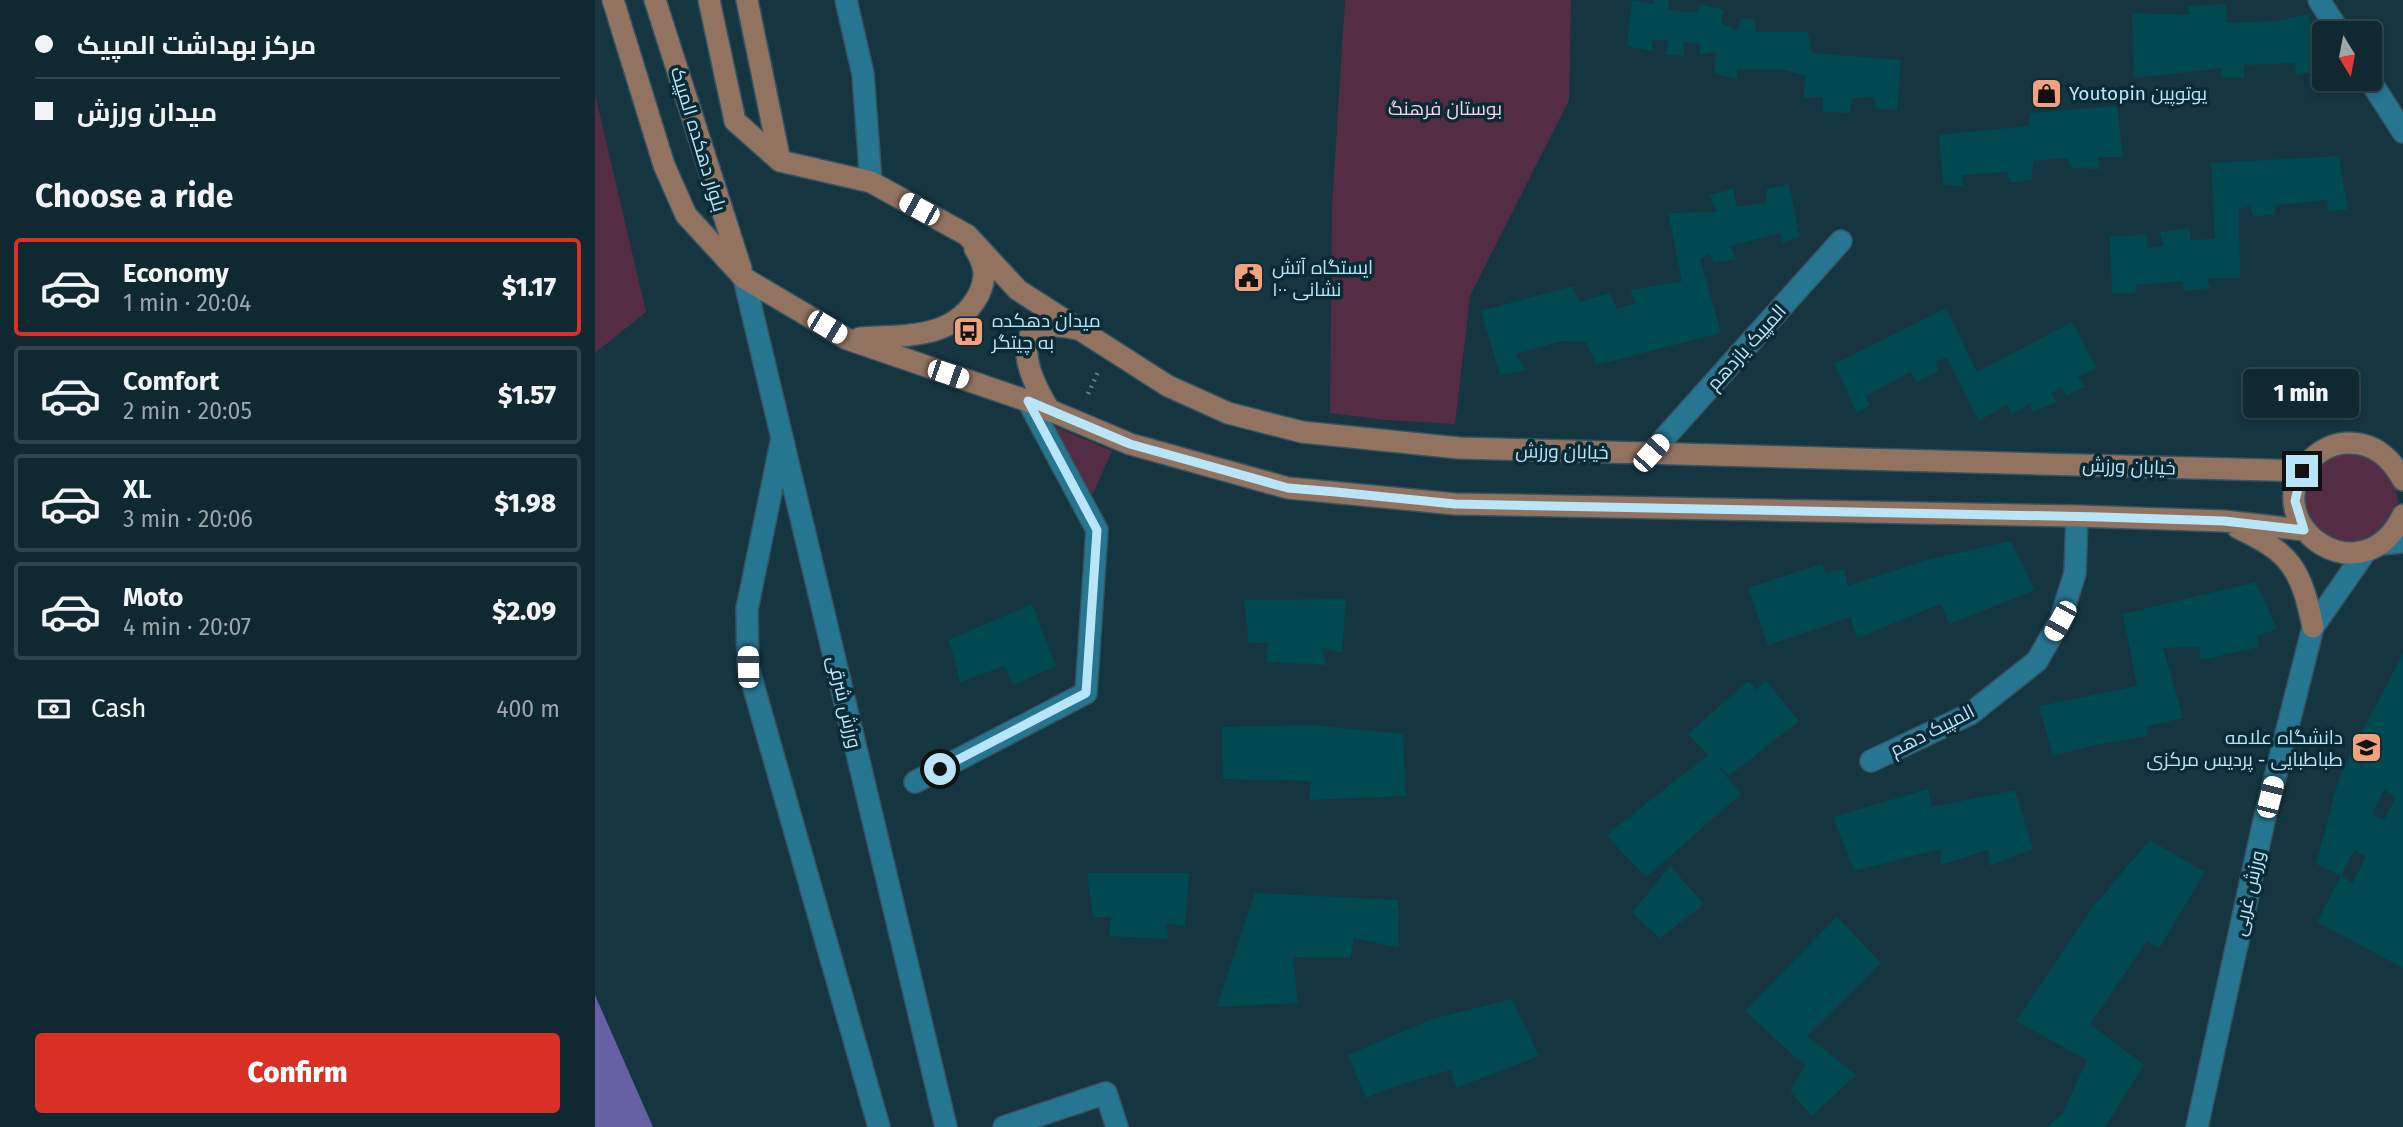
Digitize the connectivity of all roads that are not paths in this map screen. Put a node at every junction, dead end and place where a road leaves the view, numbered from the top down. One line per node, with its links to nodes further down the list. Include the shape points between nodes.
1 (613, 0): 14 (main road, via 664,165 686,215)
2 (655, 0): 14 (main road, بلوار دهکده المپیک)
3 (709, 0): 10 (main road, بلوار دهکده المپیک, via 735,121)
4 (747, 0): 10 (main road)
5 (846, 0): 11 (street, via 863,74)
6 (2319, 0): 7 (street)
7 (2332, 21)
8 (2377, 91): 9 (street)
9 (2403, 132)
10 (780, 161): 11 (main road)
11 (871, 183): 12 (main road)
12 (967, 235): 15 (main road, خیابان ورزش, via 1018,290); 16 (main road, via 985,265 983,286 973,306 956,322 930,334)
13 (1841, 241): 20 (street, المپیک یازدهم)
14 (744, 278): 16 (main road); 19 (street, ورزش شرقی)
15 (1086, 331): 18 (main road, via 1048,327 1027,344 1028,371); 20 (main road, خیابان ورزش, via 1168,386 1228,413 1302,432 1459,448)
16 (848, 339): 17 (main road)
17 (1028, 401): 18 (main road); 31 (street, via 1097,530 1086,693)
18 (1050, 411): 24 (main road, via 1130,444 1301,489 1455,504)
19 (782, 438): 32 (street, via 747,609 748,667); 33 (street, ورزش شرقی)
20 (1651, 453): 21 (main road, خیابان ورزش)
21 (2302, 471): 22 (main road, via 2329,447 2364,444 2394,464); 26 (main road, via 2295,501)
22 (2403, 480)
23 (2403, 515): 28 (main road, via 2394,532)
24 (2077, 516): 25 (main road); 30 (street, المپیک دهم, via 2075,573 2060,621 2037,661 1970,714)
25 (2224, 521): 26 (main road); 29 (main road, via 2264,540 2290,560 2305,590)
26 (2304, 530): 28 (main road, via 2332,551 2349,554)
27 (2403, 542): 28 (street)
28 (2373, 548): 29 (street, ورزش غربی)
29 (2313, 627): 36 (street, ورزش غربی, via 2264,821)
30 (1871, 761)
31 (915, 782)
32 (879, 1127)
33 (946, 1127)
34 (1004, 1127): 35 (street, via 1106,1093)
35 (1117, 1127)
36 (2197, 1127)

